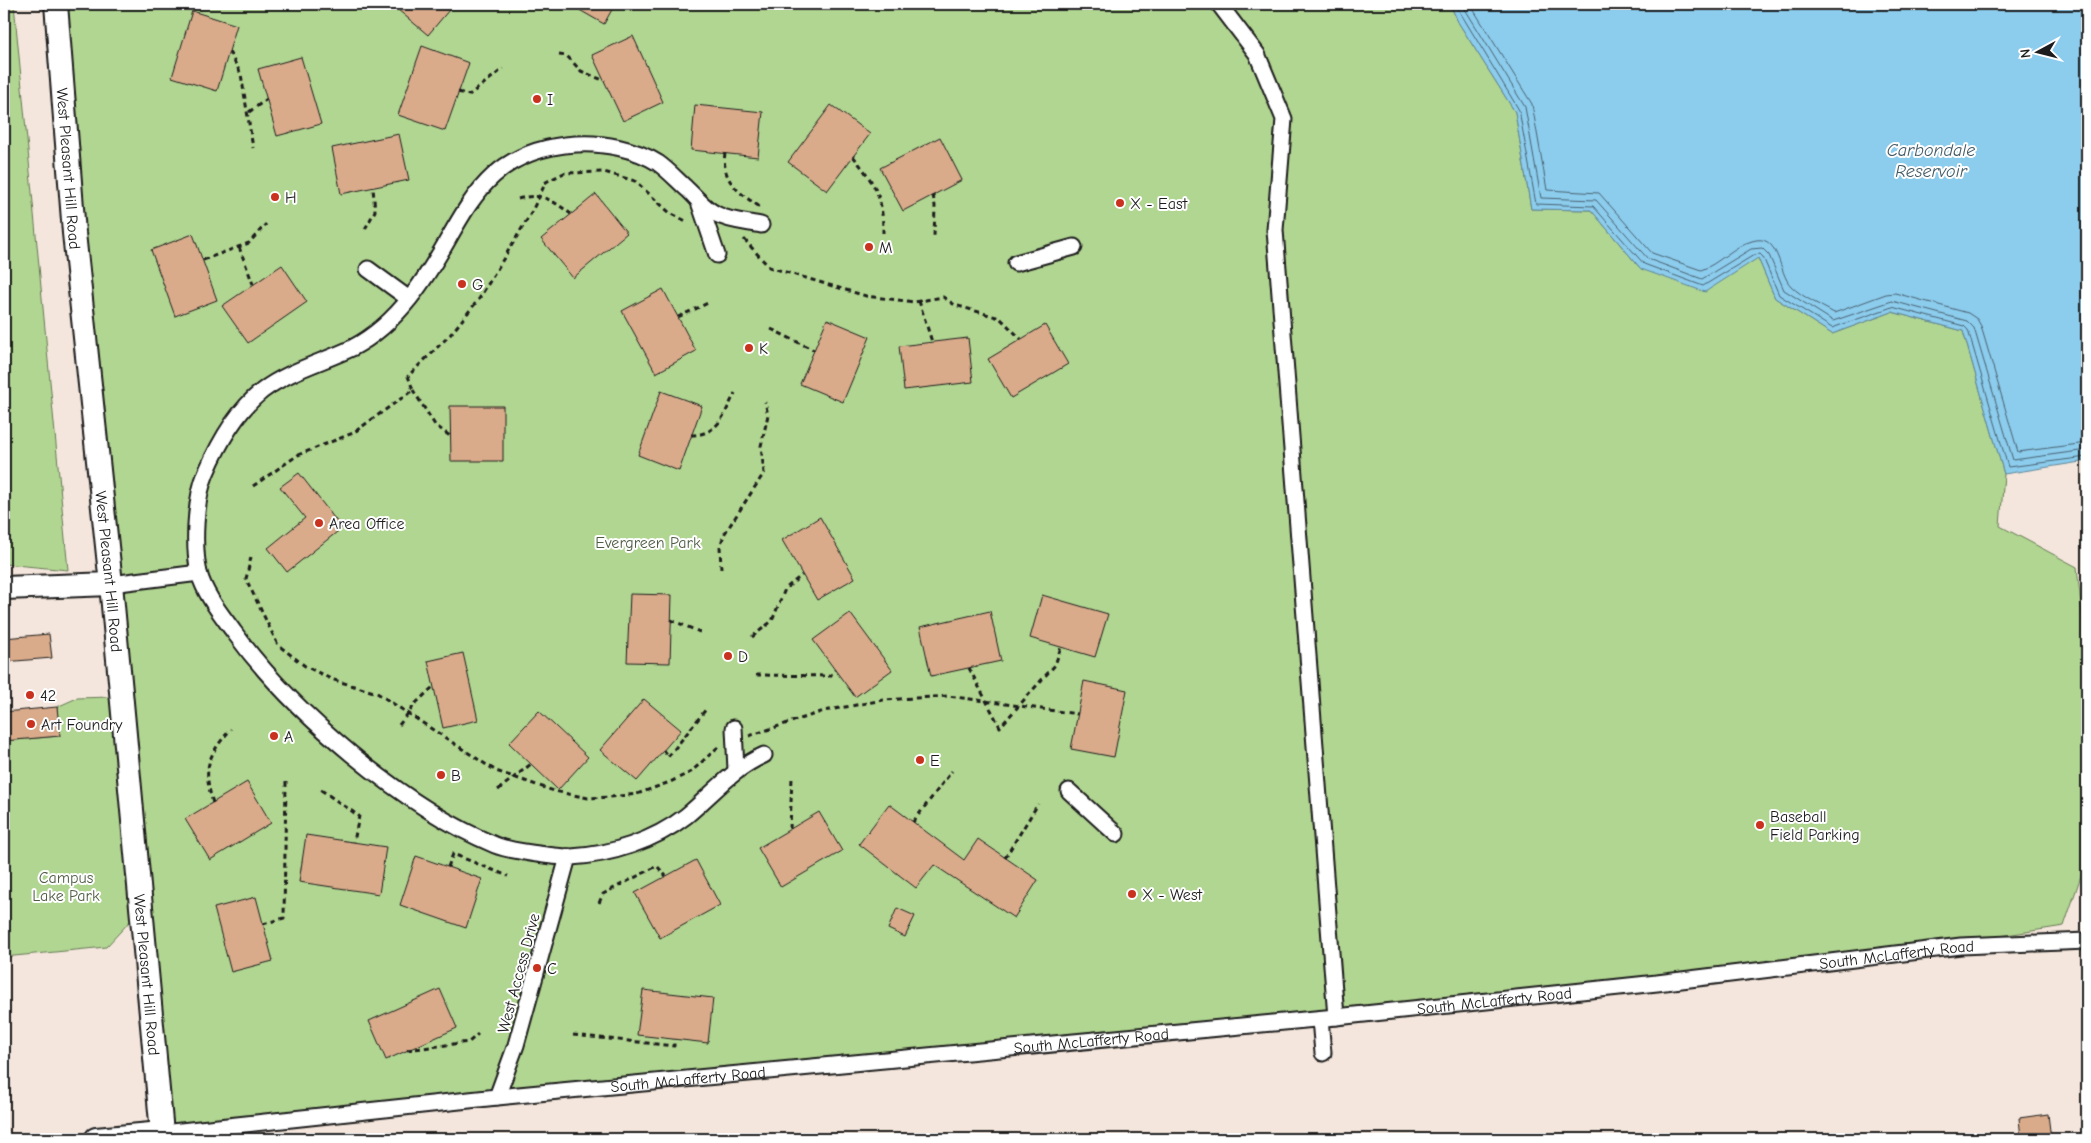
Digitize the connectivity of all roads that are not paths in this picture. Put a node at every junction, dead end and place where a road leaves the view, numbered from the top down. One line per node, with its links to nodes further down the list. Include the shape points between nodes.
1 (56, 4): 11 (street, West Pleasant Hill Road, via 74,233)
2 (1219, 4): 20 (street, via 1257,54 1284,119 1276,230)
3 (698, 198): 4 (street, via 717,215); 6 (street); 9 (street, via 658,163 627,151 580,143 552,146 497,171 482,185)
4 (761, 225)
5 (1074, 247): 7 (street)
6 (717, 255)
7 (1016, 263)
8 (368, 269): 9 (street)
9 (409, 300): 10 (street, via 382,328 355,346 262,390 241,411 217,451 202,485 196,529)
10 (199, 573): 11 (street); 18 (street, via 210,599 249,653 281,688 352,754 418,805 499,847)
11 (111, 584): 12 (street); 24 (street, West Pleasant Hill Road)
12 (4, 588)
13 (734, 735): 15 (street)
14 (764, 755): 15 (street, via 749,760)
15 (736, 770): 18 (street, via 683,818 649,838 612,850)
16 (1069, 791): 17 (street)
17 (1116, 834)
18 (568, 857): 23 (street, West Access Drive, via 516,1045)
19 (2087, 942): 20 (street, South McLafferty Road, via 1961,946 1658,983)
20 (1336, 1017): 21 (street, South McLafferty Road)
21 (1320, 1019): 22 (street); 23 (street, South McLafferty Road)
22 (1323, 1053)
23 (497, 1097): 24 (street, South McLafferty Road)
24 (162, 1136): 25 (street, South McLafferty Road)
25 (96, 1139)

